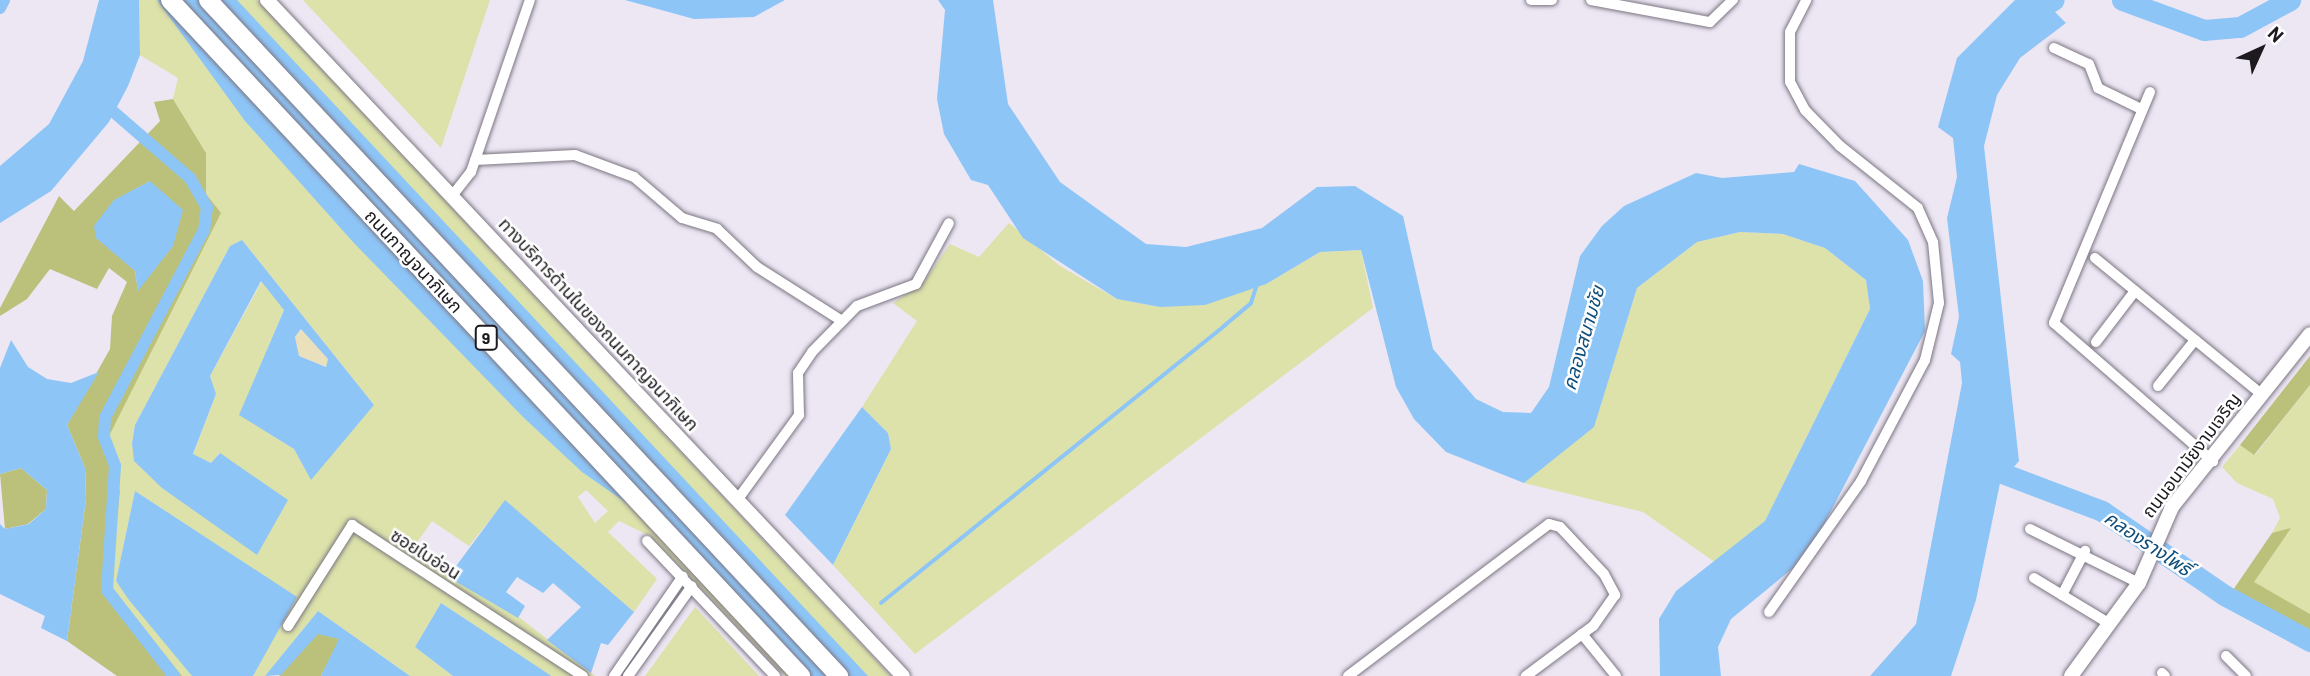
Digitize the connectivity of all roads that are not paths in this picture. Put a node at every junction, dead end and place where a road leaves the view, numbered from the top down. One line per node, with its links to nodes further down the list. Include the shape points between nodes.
1 (170, 0): 43 (highway, ถนนกาญจนาภิเษก / 9)
2 (208, 0): 44 (highway, ถนนกาญจนาภิเษก / 9)
3 (267, 0): 14 (main road, ทางบริการด้านในของถนนกาญจนาภิเษก)
4 (530, 0): 13 (street)
5 (1531, 0): 6 (street)
6 (1552, 0)
7 (1591, 0): 8 (street, via 1710,22)
8 (1733, 0)
9 (1806, 0): 34 (street, via 1790,32 1790,82 1805,110 1840,146 1918,208 1933,242 1939,303 1925,360 1844,512)
10 (2054, 48): 12 (street, via 2089,64 2098,88)
11 (2150, 92): 12 (street)
12 (2141, 109): 24 (street, via 2054,323)
13 (475, 160): 14 (street); 18 (street, via 575,155 635,177 682,218 716,229 757,267)
14 (452, 196): 25 (main road, ทางบริการด้านในของถนนกาญจนาภิเษก)
15 (949, 223): 18 (street, via 916,284 875,297)
16 (2095, 258): 17 (street)
17 (2135, 291): 20 (street); 21 (street)
18 (839, 319): 25 (street, via 798,373 801,406 795,423)
19 (2310, 334): 23 (main road, ถนนอนามัยงามเจริญ)
20 (2195, 340): 22 (street); 23 (street)
21 (2096, 342)
22 (2158, 386)
23 (2261, 394): 24 (main road, ถนนอนามัยงามเจริญ)
24 (2213, 461): 31 (main road, ถนนอนามัยงามเจริญ, via 2156,532)
25 (738, 499): 45 (main road, ทางบริการด้านในของถนนกาญจนาภิเษก)
26 (2030, 529): 28 (street)
27 (647, 541): 29 (street)
28 (2085, 551): 31 (street); 33 (street)
29 (683, 576): 32 (street); 40 (street)
30 (2034, 578): 33 (street)
31 (2139, 583): 35 (main road, ถนนอนามัยงามเจริญ)
32 (692, 586): 41 (street); 42 (street)
33 (2062, 595): 35 (street)
34 (1769, 612)
35 (2110, 624): 49 (main road, ถนนอนามัยงามเจริญ)
36 (288, 626): 39 (street, ซอยใบอ่อน, via 352,525)
37 (1582, 634): 46 (street, via 1615,596 1604,574 1560,527 1549,524); 47 (street); 48 (street)
38 (2226, 656): 50 (street)
39 (583, 676)
40 (614, 676)
41 (628, 676)
42 (775, 676)
43 (802, 676)
44 (839, 676)
45 (903, 676)
46 (1348, 676)
47 (1526, 676)
48 (1616, 676)
49 (2071, 676)
50 (2246, 676)

